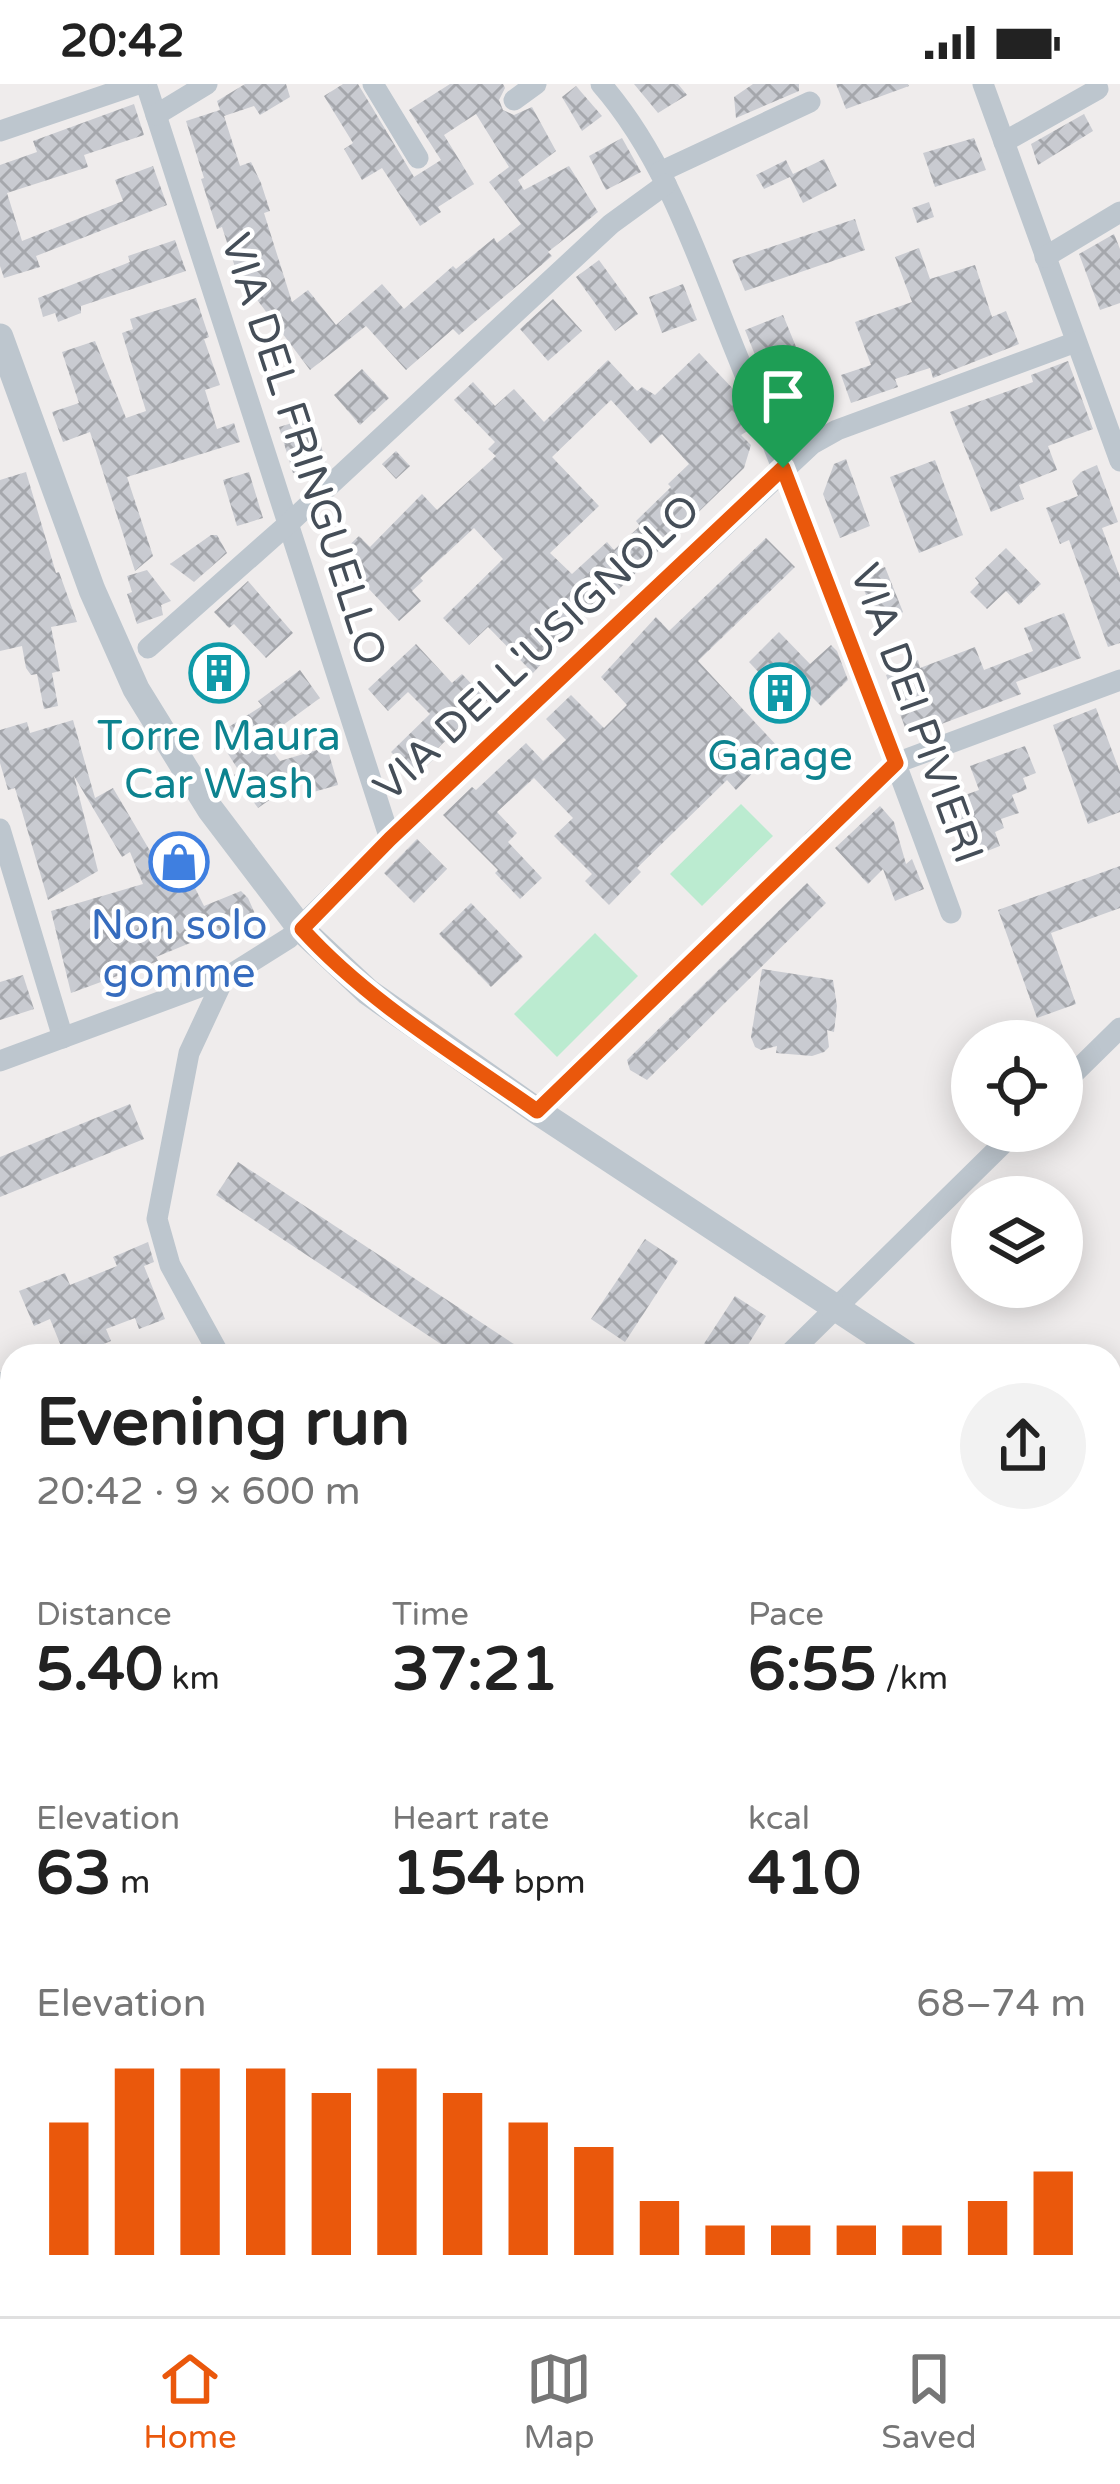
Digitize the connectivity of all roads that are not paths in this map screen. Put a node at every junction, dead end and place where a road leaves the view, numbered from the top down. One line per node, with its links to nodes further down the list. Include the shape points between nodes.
1 (142, 84): 10 (street, VIA DEL FRINGUELLO); 11 (street)
2 (208, 84): 10 (street)
3 (373, 84): 13 (street)
4 (536, 84): 8 (street)
5 (602, 84): 14 (street, VIA DEI PIVIERI)
6 (982, 84): 12 (street)
7 (1098, 89): 12 (street)
8 (514, 100)
9 (810, 102): 14 (street)
10 (156, 115): 22 (street, VIA DEL FRINGUELLO)
11 (0, 131)
12 (1004, 142): 16 (street)
13 (418, 158)
14 (663, 178): 21 (street, VIA DEI PIVIERI); 22 (street)
15 (1120, 212): 16 (street)
16 (1045, 257): 18 (street)
17 (0, 337): 30 (street, via 136,689 210,809)
18 (1076, 342): 19 (street); 21 (street, VIA DELL'USIGNOLO, via 837,430)
19 (1112, 423): 20 (street)
20 (1120, 461)
21 (783, 468): 25 (street, VIA DEI PIVIERI); 27 (street, VIA DELL'USIGNOLO)
22 (288, 524): 23 (street); 27 (street, VIA DEL FRINGUELLO)
23 (148, 648)
24 (1120, 680): 25 (street)
25 (896, 763): 28 (street); 29 (street, VIA DEI PIVIERI)
26 (0, 829): 33 (street)
27 (390, 839): 30 (street, VIA DELL'USIGNOLO)
28 (813, 841): 36 (lane)
29 (951, 913)
30 (302, 929): 31 (street, VIA DELL'USIGNOLO); 36 (street, via 368,992)
31 (224, 978): 33 (street, VIA DELL'USIGNOLO); 39 (street, via 189,1053 157,1219 170,1265)
32 (1120, 1028): 35 (street)
33 (62, 1038): 34 (street, VIA DELL'USIGNOLO)
34 (0, 1061)
35 (1083, 1064)
36 (537, 1111): 38 (street)
37 (995, 1152): 38 (street)
38 (836, 1308): 40 (street); 41 (street)
39 (213, 1344)
40 (799, 1344)
41 (891, 1344)

